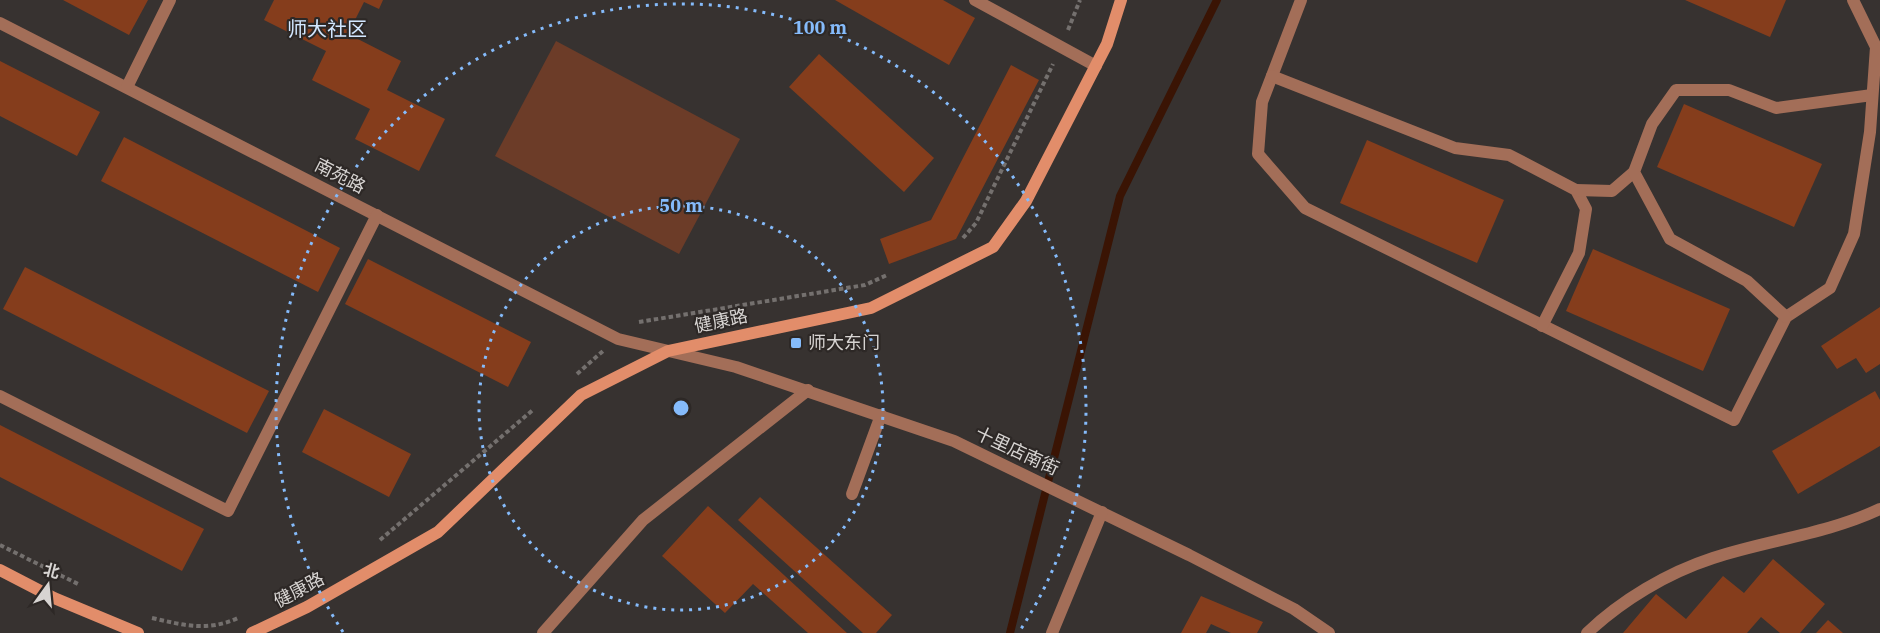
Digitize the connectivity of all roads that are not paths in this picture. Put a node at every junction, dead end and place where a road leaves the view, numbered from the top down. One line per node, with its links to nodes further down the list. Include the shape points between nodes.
1 (170, 0): 9 (street)
2 (975, 0): 7 (street)
3 (1121, 0): 7 (main road, 健康路)
4 (1302, 0): 8 (street)
5 (1853, 0): 10 (street, via 1876,47)
6 (0, 23): 9 (street, 南苑路)
7 (1096, 66): 16 (main road, 健康路, via 1026,201 993,247 871,308)
8 (1272, 76): 12 (street, via 1455,148 1509,155); 15 (street, via 1262,102 1258,154 1305,208)
9 (127, 87): 13 (street, 南苑路)
10 (1872, 95): 11 (street, via 1776,108 1729,90 1676,90 1652,124); 14 (street, via 1854,234 1830,288)
11 (1634, 172): 12 (street, via 1612,191); 14 (street, via 1670,239 1747,281)
12 (1576, 190): 15 (street, via 1586,209 1579,253)
13 (377, 215): 16 (street, 南苑路, via 618,339); 18 (street, via 228,511)
14 (1786, 317): 15 (street, via 1734,420)
15 (1542, 326)
16 (669, 351): 17 (street, 十里店南街); 25 (main road, 健康路, via 581,394 438,532 307,607)
17 (808, 390): 19 (street, 十里店南街); 26 (street, via 643,520)
18 (0, 396)
19 (881, 415): 20 (street); 22 (street, 十里店南街, via 954,441)
20 (852, 494)
21 (1880, 509): 29 (street, via 1857,520 1713,558 1679,571 1644,590)
22 (1102, 512): 27 (street); 28 (street, 十里店南街, via 1294,609)
23 (0, 570): 24 (main road)
24 (138, 633)
25 (252, 633)
26 (543, 633)
27 (1052, 633)
28 (1329, 633)
29 (1587, 633)

